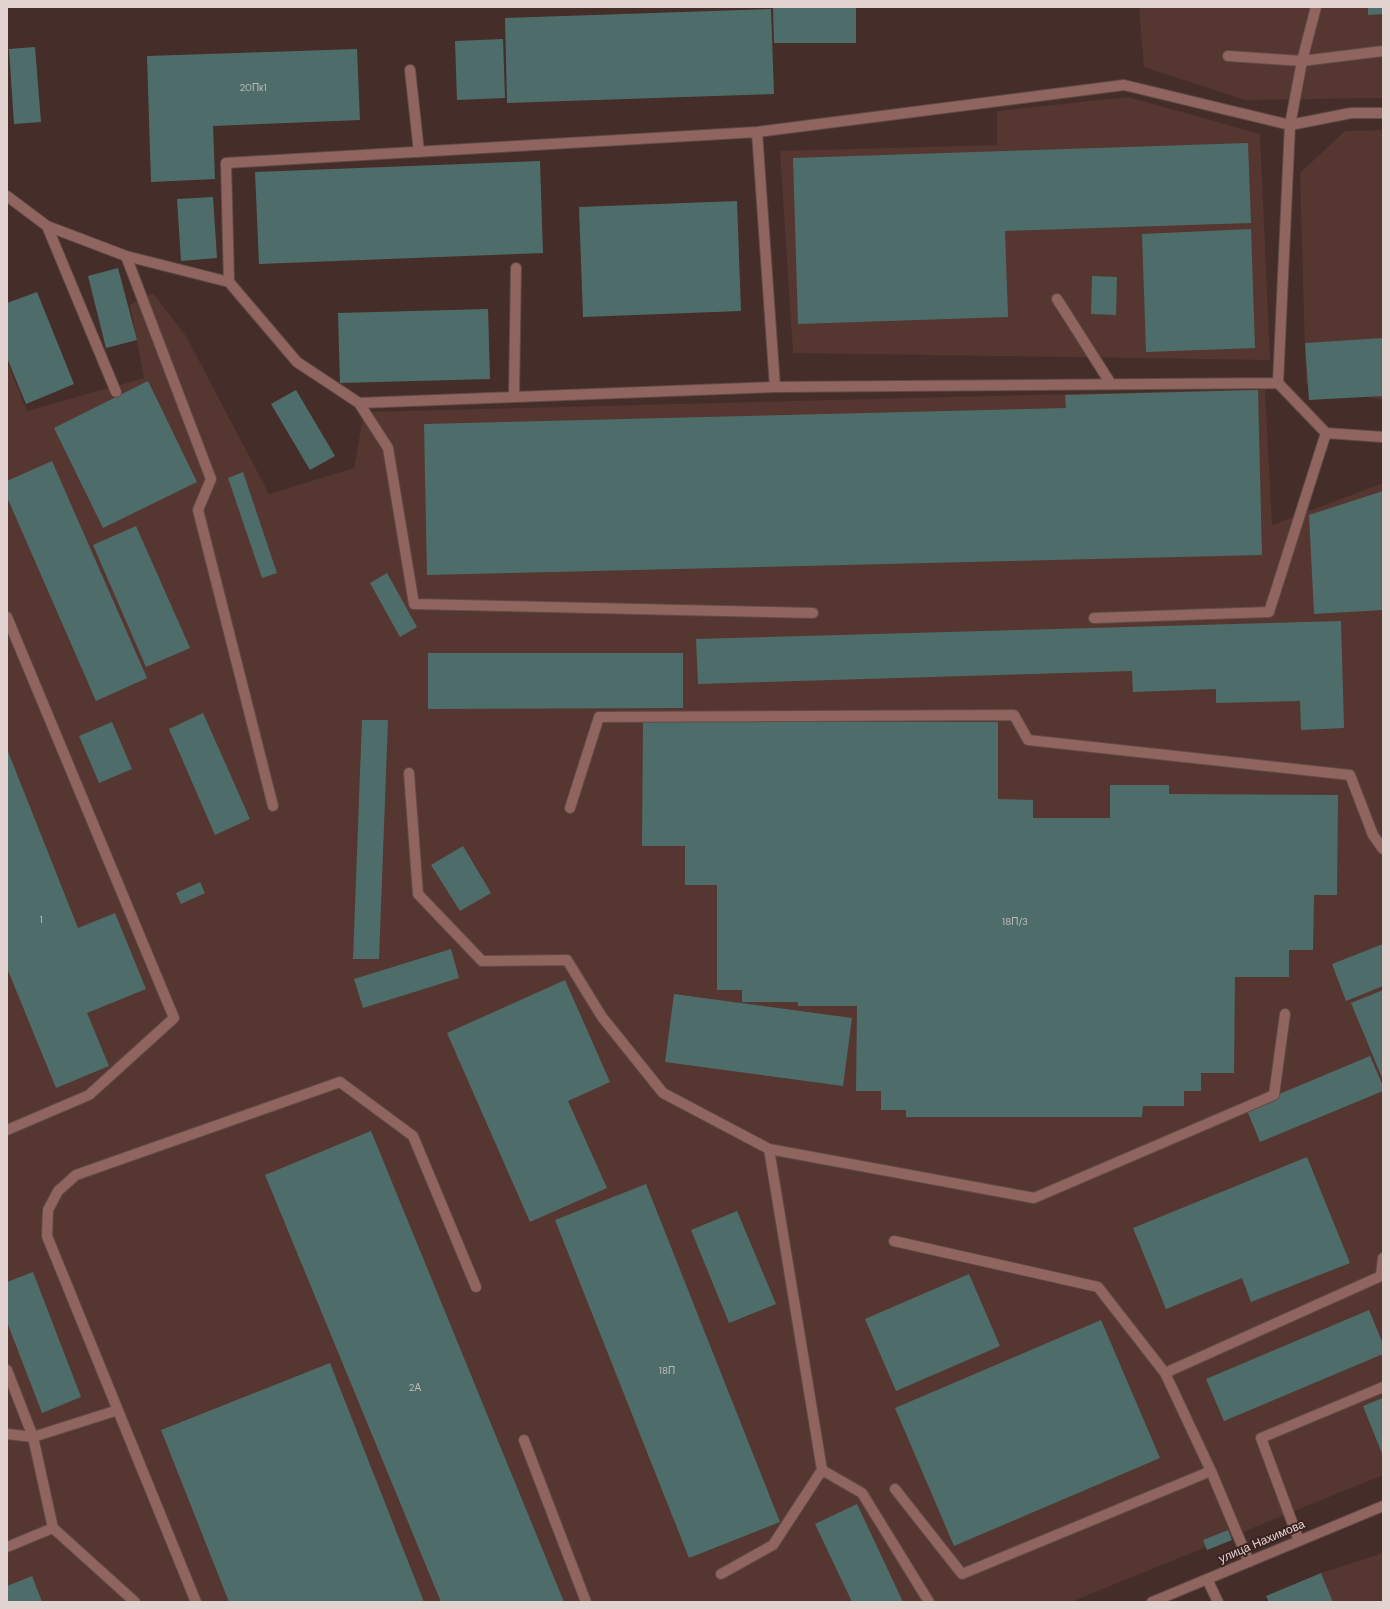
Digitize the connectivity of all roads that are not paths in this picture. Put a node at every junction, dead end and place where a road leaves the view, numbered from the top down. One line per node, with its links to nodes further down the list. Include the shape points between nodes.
1 (1316, 7): 4 (street)
2 (1383, 51): 4 (street)
3 (1228, 56): 4 (street)
4 (1302, 61): 7 (street)
5 (410, 70): 9 (street)
6 (1383, 113): 7 (street, via 1351,113)
7 (1290, 125): 8 (street, via 1124,85); 16 (street)
8 (757, 132): 9 (street); 18 (street)
9 (419, 152): 14 (street, via 226,163)
10 (7, 196): 11 (street)
11 (47, 226): 12 (street); 19 (street)
12 (126, 256): 14 (street); 28 (street, via 211,479 198,510)
13 (516, 268): 20 (street)
14 (229, 282): 21 (street, via 296,362)
15 (1056, 299): 17 (street)
16 (1278, 383): 17 (street); 22 (street)
17 (1111, 384): 18 (street)
18 (775, 387): 20 (street)
19 (116, 392)
20 (514, 397): 21 (street)
21 (360, 403): 24 (street, via 388,448 414,604)
22 (1326, 433): 23 (street); 26 (street, via 1269,612)
23 (1383, 437)
24 (813, 613)
25 (7, 617): 32 (street, via 174,1018 89,1095)
26 (1094, 618)
27 (409, 773): 33 (street, via 418,894 482,961 567,960 602,1017 662,1093)
28 (273, 806)
29 (570, 808): 30 (street, via 599,717 1014,715 1028,740 1350,775 1373,836)
30 (1383, 849)
31 (1285, 1014): 33 (street, via 1274,1095 1034,1198)
32 (7, 1130)
33 (770, 1149): 44 (street)
34 (894, 1241): 38 (street, via 1098,1287)
35 (1383, 1258): 38 (street, via 1381,1276)
36 (476, 1287): 40 (street, via 413,1136 340,1082 76,1175 58,1191 48,1210 47,1236)
37 (7, 1370): 42 (street)
38 (1165, 1373): 45 (street)
39 (1383, 1387): 49 (street, via 1261,1438)
40 (118, 1410): 42 (street); 55 (street)
41 (7, 1434): 42 (street)
42 (33, 1437): 48 (street)
43 (524, 1440): 56 (street)
44 (822, 1470): 52 (street, via 773,1545); 57 (street, via 862,1492)
45 (1211, 1471): 46 (street, via 962,1574); 51 (street)
46 (895, 1489)
47 (1383, 1506): 49 (street, улица Нахимова)
48 (53, 1528): 50 (street); 54 (street)
49 (1299, 1541): 51 (street, улица Нахимова)
50 (7, 1547)
51 (1249, 1562): 53 (street, улица Нахимова)
52 (721, 1574)
53 (1208, 1579): 58 (street, улица Нахимова); 59 (street)
54 (134, 1602)
55 (196, 1602)
56 (586, 1602)
57 (929, 1602)
58 (1152, 1602)
59 (1218, 1602)

